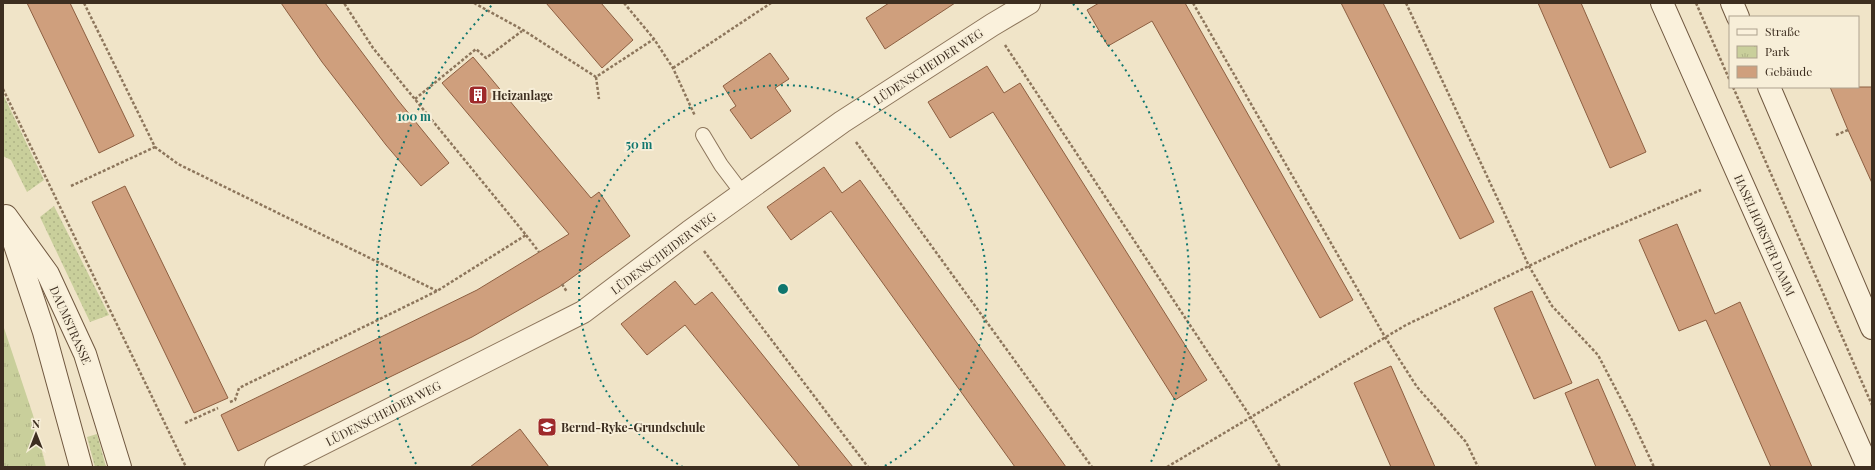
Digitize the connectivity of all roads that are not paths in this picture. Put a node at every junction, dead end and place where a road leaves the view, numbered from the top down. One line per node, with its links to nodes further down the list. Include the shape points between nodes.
1 (1029, 3): 7 (street, LÜDENSCHEIDER WEG, via 842,122)
2 (1662, 3): 13 (street, HASELHORSTER DAMM)
3 (1732, 3): 4 (street)
4 (1738, 16)
5 (1769, 88): 9 (street)
6 (703, 135): 7 (lane)
7 (743, 194): 12 (street, LÜDENSCHEIDER WEG, via 582,312)
8 (4, 213): 10 (street, DAUMSTRASSE, via 44,332); 11 (street, DAUMSTRASSE, via 48,274 85,354)
9 (1872, 328)
10 (81, 467)
11 (120, 467)
12 (276, 467)
13 (1868, 467)

